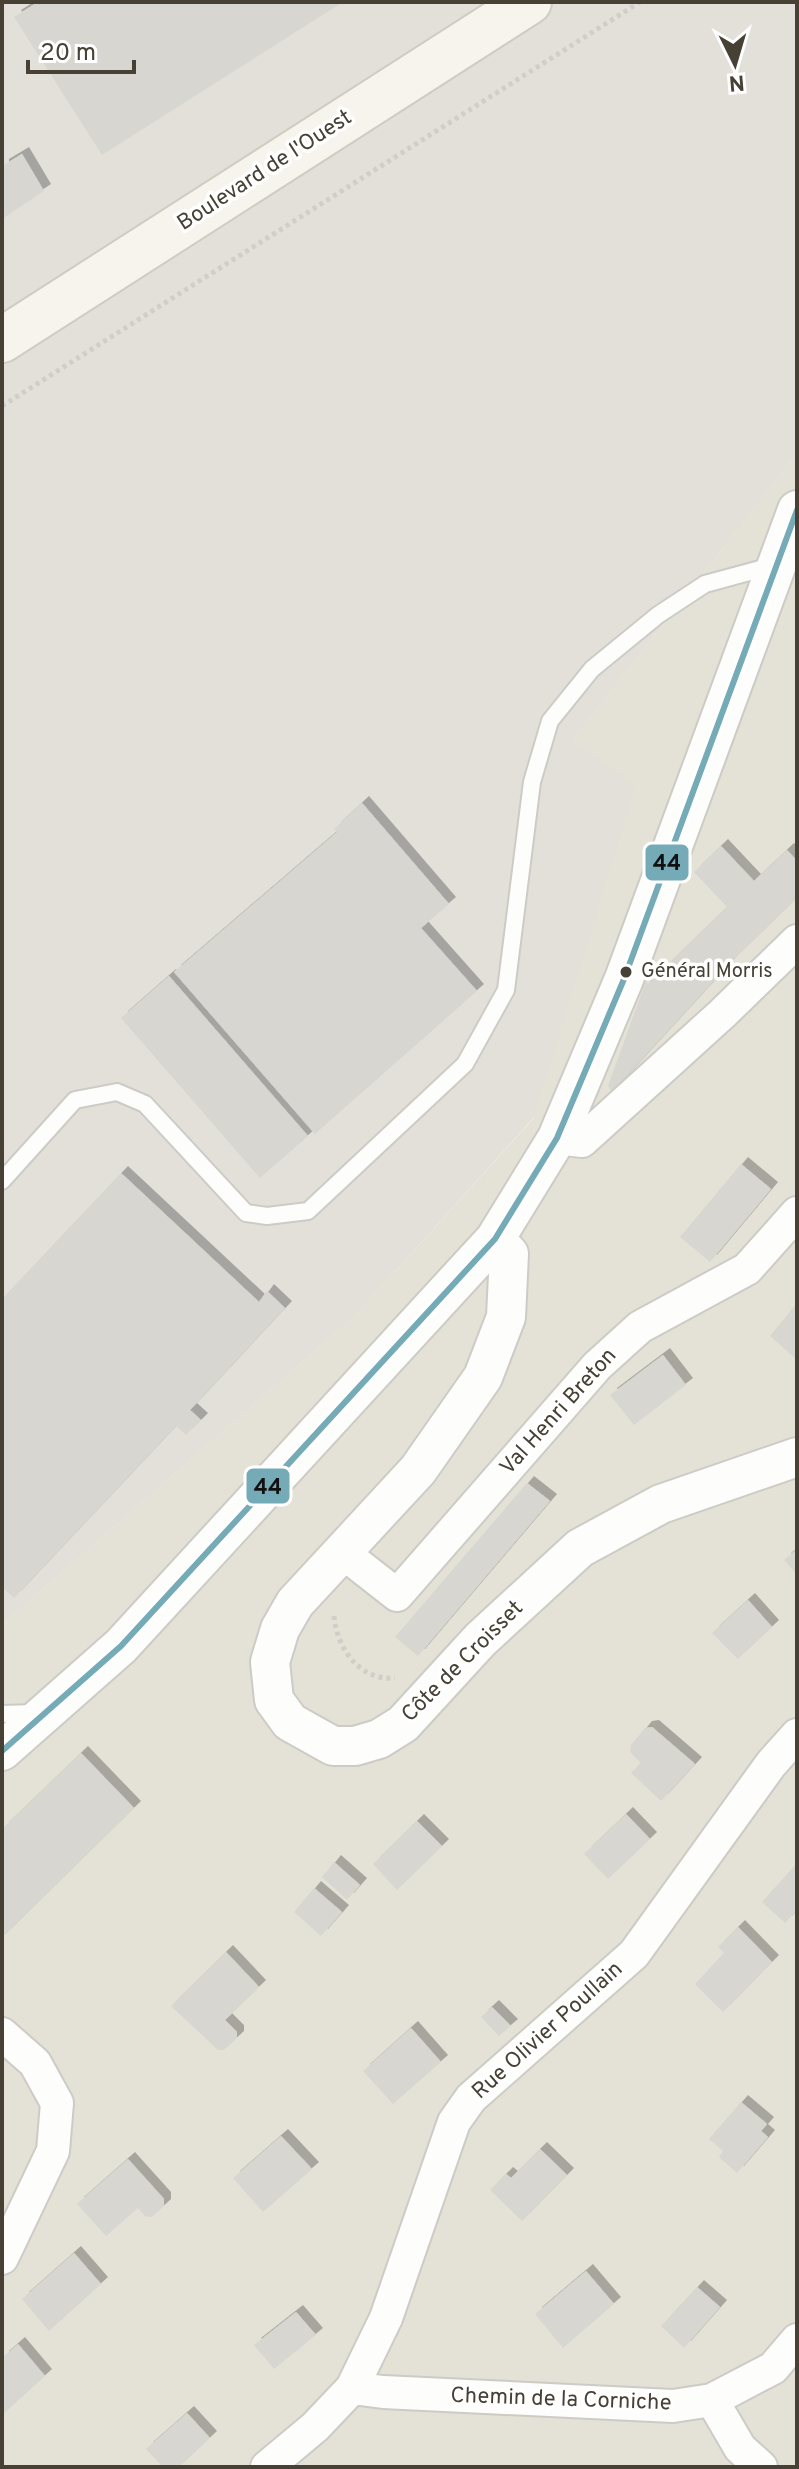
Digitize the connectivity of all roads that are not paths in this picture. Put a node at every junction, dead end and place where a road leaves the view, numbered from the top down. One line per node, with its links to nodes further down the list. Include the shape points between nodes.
1 (529, 2): 2 (main road, Boulevard de l'Ouest)
2 (2, 340)
3 (797, 510): 4 (street)
4 (777, 565): 6 (street, via 624,979); 7 (lane, via 705,584 658,615 592,669 550,721 532,782 506,990 465,1064 308,1211 246,1213 145,1104 117,1092 75,1100)
5 (797, 941): 6 (street, via 582,1141)
6 (557, 1138): 9 (street)
7 (2, 1181)
8 (797, 1213): 11 (street, Val Henri Breton, via 747,1269 640,1327 597,1366 397,1595)
9 (495, 1239): 11 (street, Côte de Croisset, via 509,1254 506,1317 483,1377 418,1470); 12 (street, via 121,1646)
10 (797, 1457): 11 (street, Côte de Croisset, via 661,1504 580,1548 480,1640 403,1724 355,1746 333,1746 290,1722 274,1700 270,1662 295,1603)
11 (342, 1552)
12 (45, 1713): 13 (lane); 15 (street)
13 (2, 1714)
14 (797, 1735): 19 (street, Rue Olivier Poullain, via 634,1954 471,2098 454,2122 386,2318)
15 (2, 1751)
16 (2, 2034): 17 (street, via 35,2063 57,2103 53,2151)
17 (2, 2258)
18 (797, 2340): 20 (street, Chemin de la Corniche, via 773,2368)
19 (352, 2388): 20 (street, Chemin de la Corniche, via 673,2406); 21 (street, Rue Olivier Poullain)
20 (712, 2400): 22 (street, via 740,2448)
21 (267, 2467)
22 (761, 2467)

